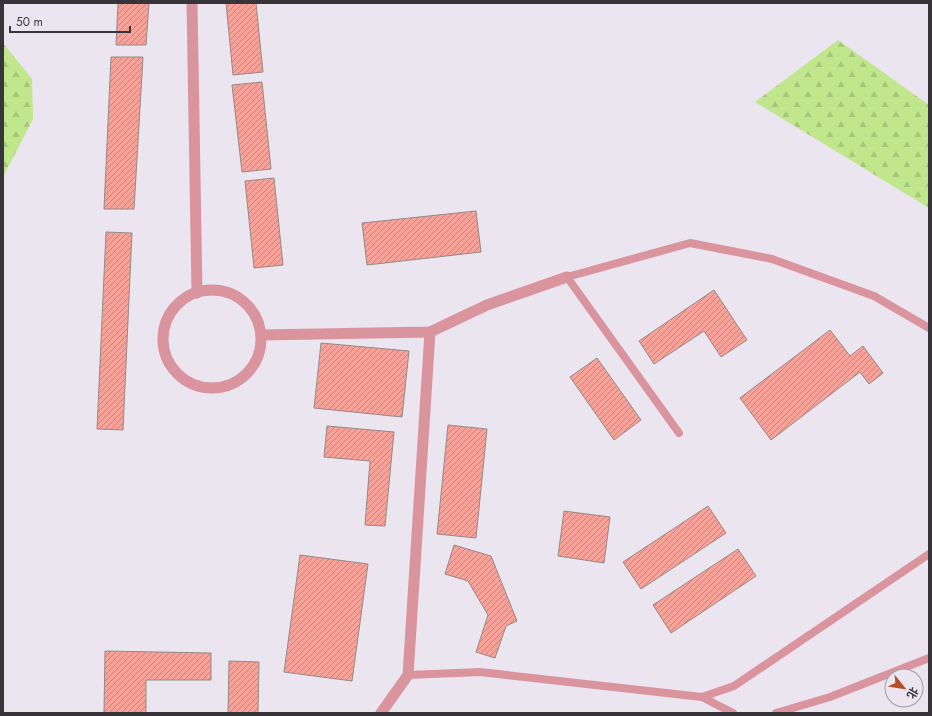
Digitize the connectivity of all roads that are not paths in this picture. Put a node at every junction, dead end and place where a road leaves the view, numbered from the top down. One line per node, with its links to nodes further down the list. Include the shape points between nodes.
1 (192, 3): 3 (street)
2 (567, 277): 4 (lane, via 690,243 772,258 874,296); 5 (street, via 487,305); 7 (lane)
3 (197, 293): 6 (street, via 218,291 239,298 254,314); 6 (street, via 178,304 168,317 163,333 165,355 176,374 185,380 205,388 216,388 237,381 246,375 255,361)
4 (929, 328)
5 (430, 332): 6 (street); 10 (street)
6 (261, 335)
7 (679, 433)
8 (929, 554): 11 (lane, via 734,686)
9 (929, 658): 14 (lane, via 830,696)
10 (408, 675): 11 (lane, via 480,672); 12 (street)
11 (702, 697): 13 (lane)
12 (381, 713)
13 (733, 713)
14 (776, 713)

